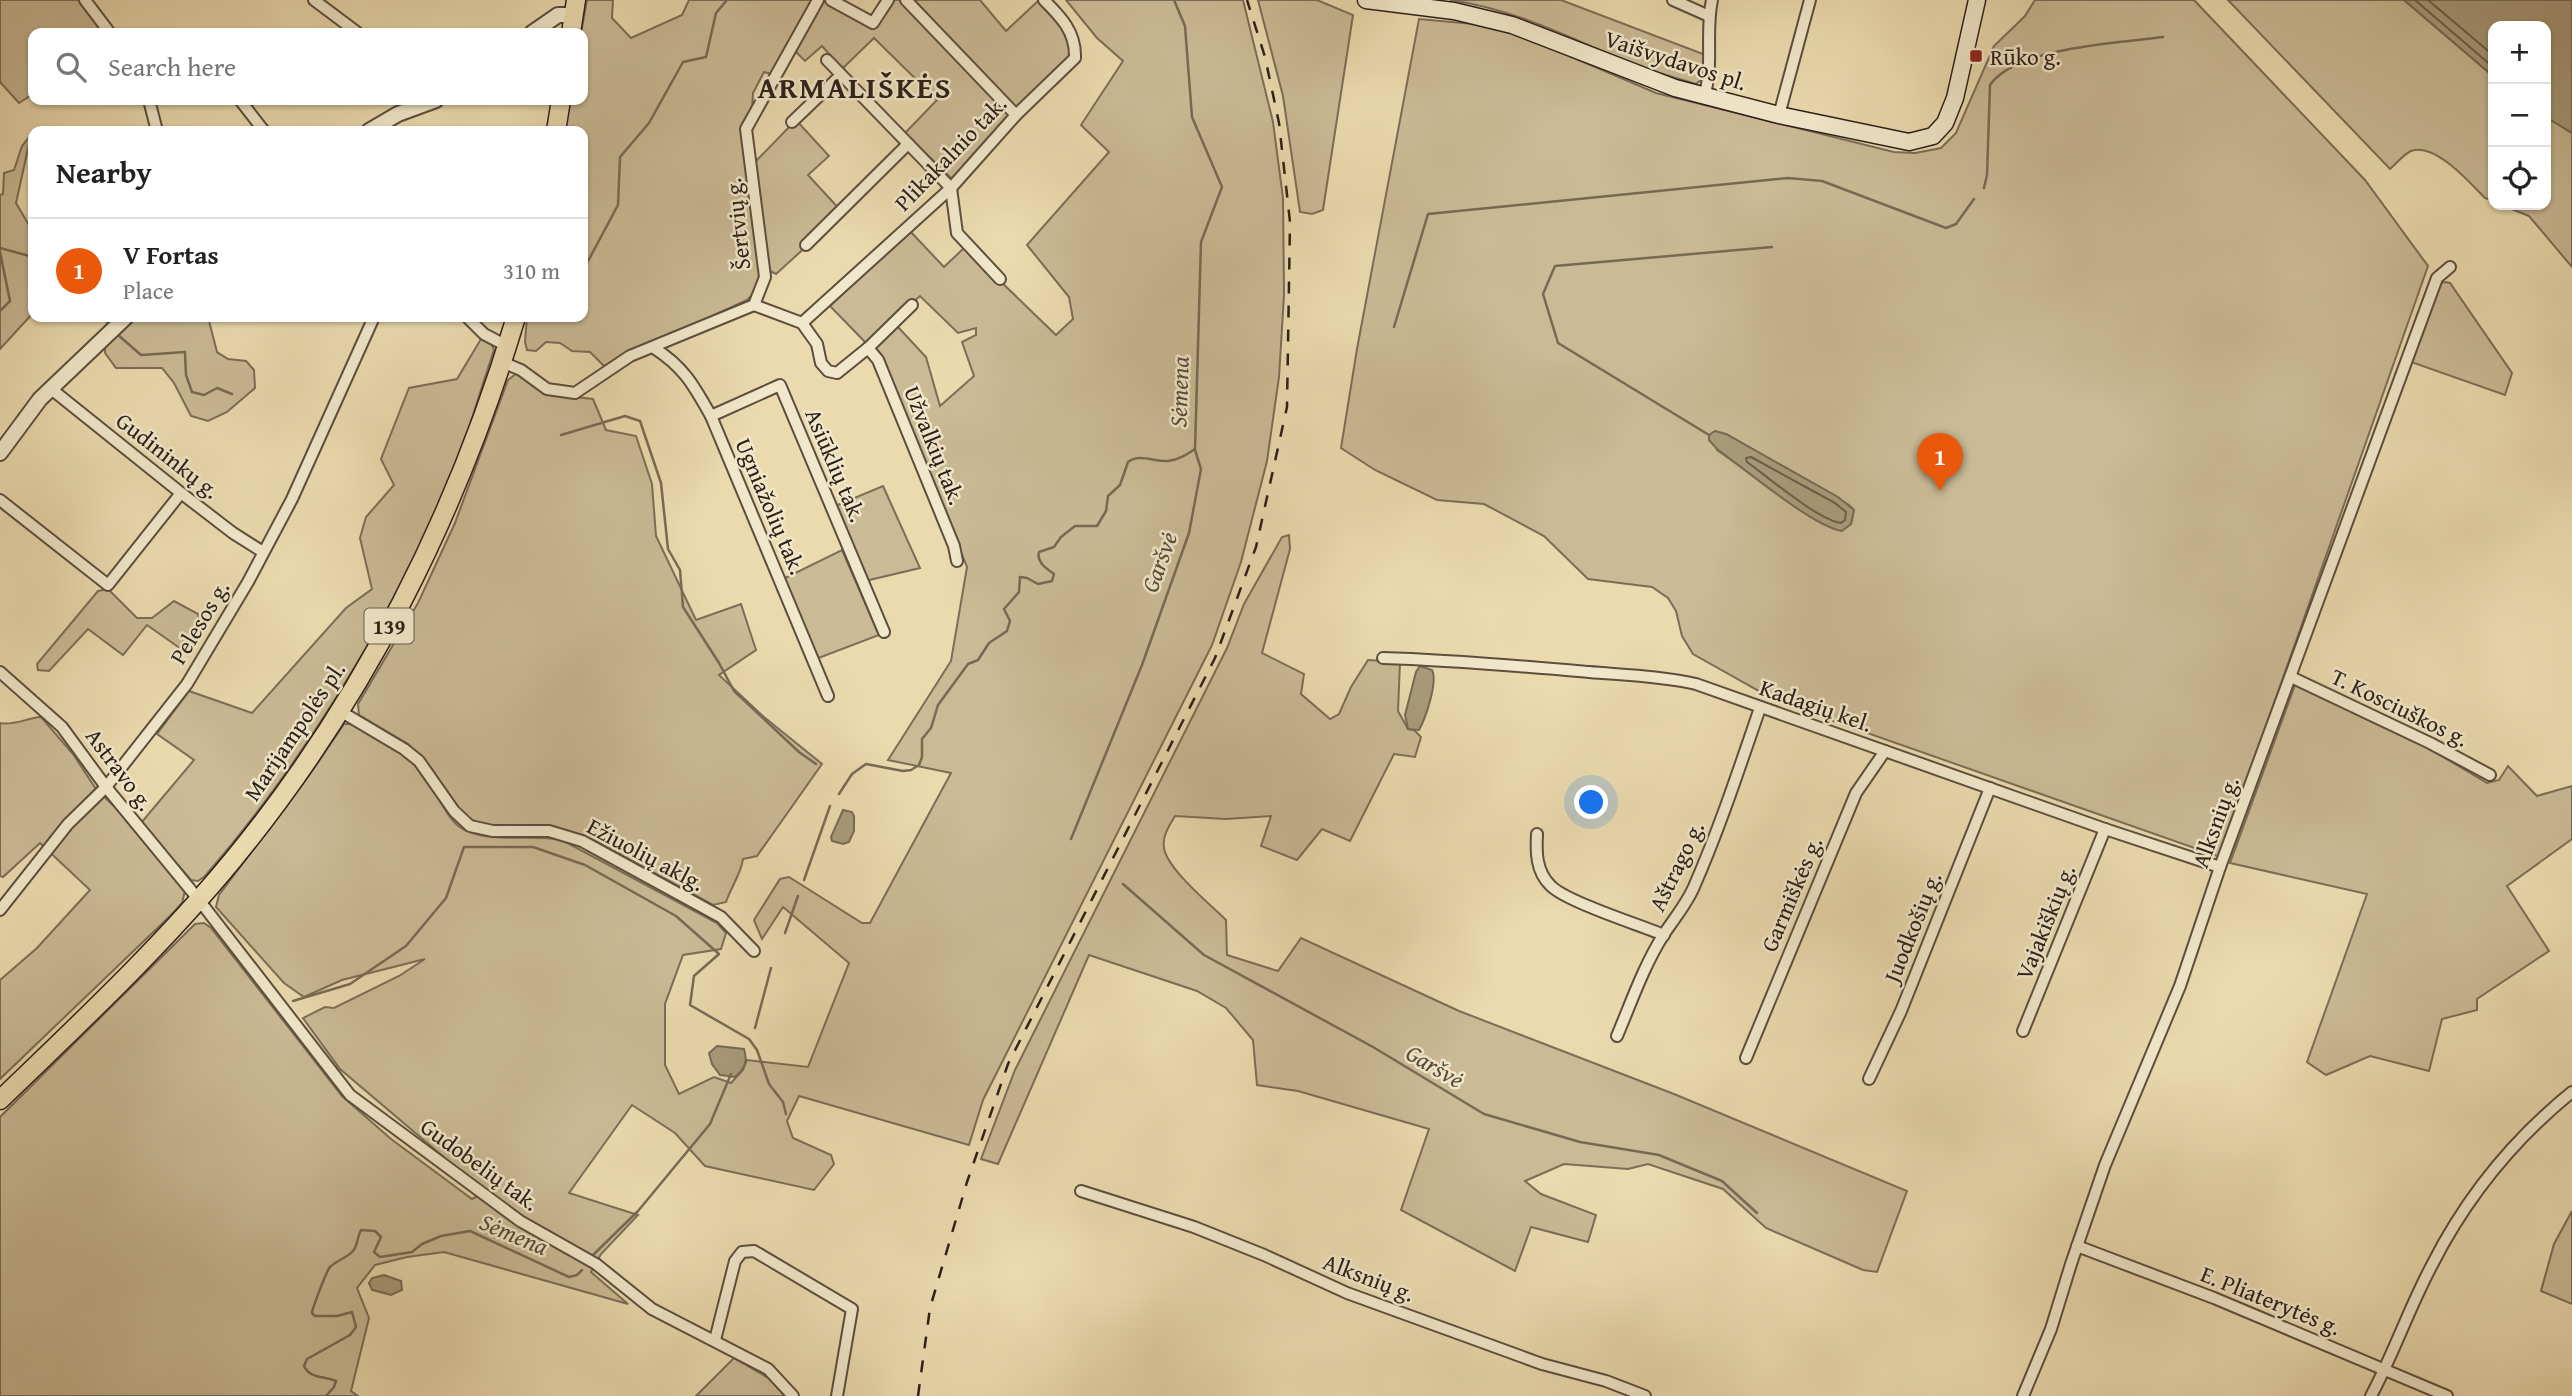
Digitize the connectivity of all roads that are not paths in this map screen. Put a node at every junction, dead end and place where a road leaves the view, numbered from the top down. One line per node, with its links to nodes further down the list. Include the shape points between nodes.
1 (85, 0): 15 (street)
2 (314, 0): 16 (street)
3 (818, 0): 38 (street, Šertvių g., via 746,129 765,277)
4 (831, 0): 5 (street, via 873,23)
5 (888, 0)
6 (906, 0): 26 (street)
7 (1044, 0): 26 (street, Plikakalnio tak., via 1064,21 1076,45 1075,58)
8 (1366, 0): 21 (main road, Vaišvydavos pl., via 1503,22)
9 (1673, 0): 14 (street)
10 (1712, 0): 14 (street)
11 (1810, 0): 27 (street)
12 (1977, 0): 27 (main road, Vaišvydavos pl., via 1955,98 1945,123 1933,136 1895,141)
13 (575, 7): 17 (street); 18 (main road)
14 (1709, 16): 21 (street)
15 (106, 28)
16 (351, 28)
17 (539, 28)
18 (572, 28)
19 (827, 60): 20 (street)
20 (841, 75): 28 (street); 33 (street)
21 (1704, 97): 27 (main road, Vaišvydavos pl.)
22 (150, 105): 29 (street)
23 (244, 105): 30 (street)
24 (418, 105): 31 (street)
25 (560, 105): 32 (main road)
26 (1016, 115): 34 (street, Plikakalnio tak.)
27 (1779, 115)
28 (792, 122)
29 (156, 126)
30 (260, 126)
31 (378, 126)
32 (557, 126)
33 (908, 144): 34 (street); 35 (street)
34 (951, 188): 37 (street, via 957,233); 44 (street, Plikakalnio tak.)
35 (806, 245)
36 (2450, 267): 58 (street, Alksnių g., via 2437,278)
37 (1000, 279)
38 (754, 305): 44 (street); 45 (street)
39 (912, 305): 46 (street)
40 (121, 322): 48 (street)
41 (372, 322): 53 (street, Pelesos g., via 292,499)
42 (472, 322): 47 (street)
43 (515, 322): 47 (main road, Marijampolės pl. / 139)
44 (802, 323): 46 (street, via 828,371 837,373)
45 (654, 348): 47 (street, via 630,356 575,393 547,389); 49 (street, Ugniažolių tak., via 675,361)
46 (868, 348): 54 (street, Užvalkių tak., via 878,360)
47 (505, 354): 61 (main road, Marijampolės pl. / 139, via 447,510 396,614)
48 (50, 388): 50 (street); 51 (street, Gudininkų g.)
49 (711, 416): 55 (street, Asiūklių tak., via 780,385); 59 (street, Ugniažolių tak.)
50 (0, 453)
51 (181, 493): 52 (street, via 108,585); 53 (street, Gudininkų g.)
52 (0, 500)
53 (263, 552): 64 (street, Pelesos g., via 187,684)
54 (957, 561)
55 (884, 632)
56 (1383, 658): 60 (street, Kadagių kel., via 1674,680)
57 (0, 672): 64 (street, Astravo g., via 62,727)
58 (2291, 677): 63 (street, T. Kosciuškos g.); 68 (street, Alksnių g.)
59 (828, 696)
60 (1760, 708): 62 (street, Kadagių kel.); 71 (street, Aštrago g., via 1714,840 1691,892)
61 (340, 711): 69 (main road, Marijampolės pl. / 139, via 306,763); 72 (street, Ežiuolių aklg., via 419,761 454,811 470,825 493,831 549,831 592,845 721,917)
62 (1885, 751): 65 (street, Kadagių kel.); 75 (street, Garmiškės g., via 1856,793)
63 (2490, 775)
64 (106, 787): 69 (street, Astravo g.); 70 (street, Pelesos g., via 68,824)
65 (1990, 788): 66 (street, Kadagių kel.); 76 (street, Juodkošių g.)
66 (2105, 829): 68 (street, Kadagių kel.); 73 (street, Vajakiškių g.)
67 (1537, 834): 71 (street, via 1535,855 1550,886)
68 (2220, 867): 80 (street, Alksnių g., via 2180,986 2105,1165)
69 (199, 900): 78 (main road, Marijampolės pl. / 139); 81 (street, Gudobelių tak., via 350,1095 520,1221 596,1264 652,1309)
70 (0, 910)
71 (1664, 935): 74 (street, Aštrago g.)
72 (754, 951)
73 (2023, 1031)
74 (1617, 1036)
75 (1746, 1058)
76 (1869, 1079)
77 (2572, 1092): 82 (street, via 2519,1138 2461,1217 2432,1265)
78 (0, 1100)
79 (1080, 1191): 85 (street, Alksnių g., via 1194,1227 1347,1293 1503,1350)
80 (2077, 1246): 82 (street, E. Pliaterytės g.); 86 (street, Alksnių g., via 2051,1329)
81 (715, 1340): 83 (street, Gudobelių tak., via 768,1369); 84 (street, via 736,1261 742,1252 754,1251 852,1309)
82 (2385, 1370): 87 (street); 88 (street, E. Pliaterytės g.)
83 (793, 1396)
84 (837, 1396)
85 (1645, 1396)
86 (2023, 1396)
87 (2371, 1396)
88 (2447, 1396)

